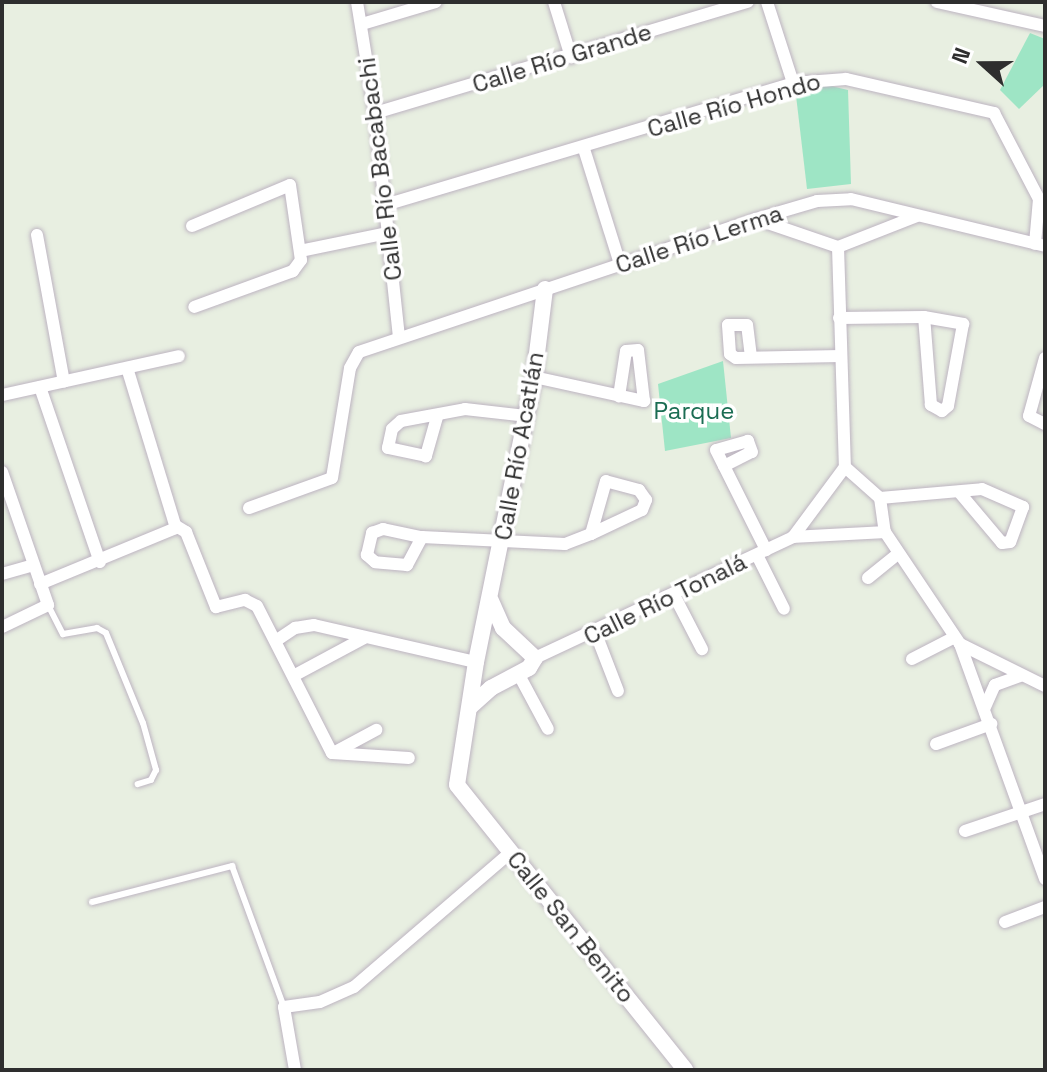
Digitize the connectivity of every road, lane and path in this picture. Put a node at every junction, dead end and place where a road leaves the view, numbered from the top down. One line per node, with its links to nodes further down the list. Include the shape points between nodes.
1 (357, 2): 7 (street, Calle Río Bacabachi)
2 (436, 2): 7 (street)
3 (554, 2): 9 (street)
4 (748, 2): 9 (street, Calle Río Grande)
5 (767, 2): 10 (street)
6 (937, 2): 8 (street)
7 (362, 24): 11 (street, Calle Río Bacabachi)
8 (1045, 26)
9 (571, 57): 11 (street, Calle Río Grande)
10 (793, 83): 12 (street, Calle Río Hondo); 19 (street, Calle Río Hondo, via 846,79 994,113 1039,199)
11 (375, 113): 13 (street, Calle Río Bacabachi)
12 (584, 149): 13 (street, Calle Río Hondo); 22 (street)
13 (385, 205): 17 (street, Calle Río Bacabachi)
14 (917, 216): 15 (street, Calle Río Lerma, via 833,198); 19 (street, Calle Río Lerma); 20 (street)
15 (756, 219): 20 (street); 22 (street, Calle Río Lerma)
16 (192, 226): 21 (street, via 290,185)
17 (388, 233): 21 (street); 27 (street, Calle Río Bacabachi)
18 (37, 235): 34 (street)
19 (1040, 245)
20 (838, 247): 26 (street)
21 (300, 251): 24 (street, via 299,267 293,271)
22 (620, 264): 23 (street, Calle Río Lerma)
23 (545, 289): 27 (street, Calle Río Lerma); 33 (street, Calle Río Acatlán)
24 (194, 307)
25 (924, 317): 25 (street, via 963,324 948,406 936,410 931,405); 26 (street)
26 (839, 318): 29 (street)
27 (399, 337): 47 (street, Calle Río Lerma, via 359,352 350,368 332,478)
28 (179, 356): 32 (street)
29 (841, 356): 30 (street); 42 (street)
30 (751, 357): 30 (street, via 744,323 728,325 732,357)
31 (1045, 358): 40 (street, via 1029,416)
32 (127, 368): 34 (street); 48 (street)
33 (534, 377): 37 (street); 38 (street, Calle Río Acatlán)
34 (64, 382): 35 (street)
35 (40, 387): 36 (street); 56 (street)
36 (2, 395)
37 (619, 396)
38 (526, 416): 39 (street, via 465,409); 53 (street, Calle Río Acatlán)
39 (437, 417)
40 (1045, 424)
41 (724, 466): 54 (street)
42 (845, 467): 45 (street); 52 (street, Calle Río Tonalá)
43 (2, 472): 46 (street)
44 (959, 492): 44 (street, via 1007,545 1023,507 982,489); 45 (street)
45 (880, 498): 49 (street)
46 (8, 503): 57 (street)
47 (249, 508)
48 (176, 526): 56 (street); 70 (street, via 186,532 216,607 251,601)
49 (885, 532): 52 (street, Calle Río Tonalá); 55 (street)
50 (591, 534): 50 (street, via 606,481 639,490 646,500 642,510); 53 (street, via 550,545)
51 (422, 537): 53 (street)
52 (793, 537): 54 (street, Calle Río Tonalá)
53 (503, 540): 62 (street, Calle Río Acatlán)
54 (761, 553): 61 (street, Calle Río Tonalá); 64 (street)
55 (898, 554): 59 (street); 71 (street)
56 (100, 562): 60 (street)
57 (34, 565): 58 (street); 60 (street)
58 (2, 574)
59 (868, 578)
60 (40, 584): 63 (street)
61 (674, 595): 68 (street, Calle Río Tonalá); 72 (street)
62 (491, 601): 66 (street); 67 (street, Calle Río Acatlán)
63 (48, 605): 65 (street); 90 (lane, via 63,634 97,628 106,633 156,770 151,780)
64 (784, 609)
65 (2, 627)
66 (503, 628): 67 (street); 73 (street)
67 (483, 632): 75 (street, Calle Río Acatlán)
68 (596, 634): 73 (street, Calle Río Tonalá); 81 (street)
69 (364, 638): 70 (street, via 303,625); 75 (street); 76 (street)
70 (277, 640): 76 (street)
71 (958, 640): 74 (street); 78 (street); 83 (street)
72 (702, 649)
73 (535, 658): 77 (street)
74 (912, 659)
75 (475, 670): 80 (street); 82 (street, Calle Río Acatlán)
76 (295, 675): 88 (street)
77 (519, 675): 80 (street); 85 (street)
78 (1020, 676): 79 (street); 83 (street, via 995,685)
79 (1045, 686)
80 (491, 688): 82 (street)
81 (618, 691)
82 (471, 706): 91 (street, Calle Río Acatlán)
83 (985, 707): 84 (street)
84 (991, 724): 87 (street); 93 (street)
85 (548, 729)
86 (376, 730): 88 (street)
87 (936, 744)
88 (332, 753): 89 (street)
89 (409, 758)
90 (138, 784)
91 (457, 785): 95 (street, Calle San Benito)
92 (1045, 804): 93 (street)
93 (1023, 812): 94 (street); 96 (street)
94 (965, 831)
95 (511, 852): 100 (street, via 354,987 320,1002); 102 (street, Calle San Benito)
96 (1045, 879)
97 (92, 902): 100 (lane, via 232,866)
98 (1045, 907): 99 (street)
99 (1005, 922)
100 (284, 1007): 101 (street)
101 (295, 1070)
102 (685, 1070)

